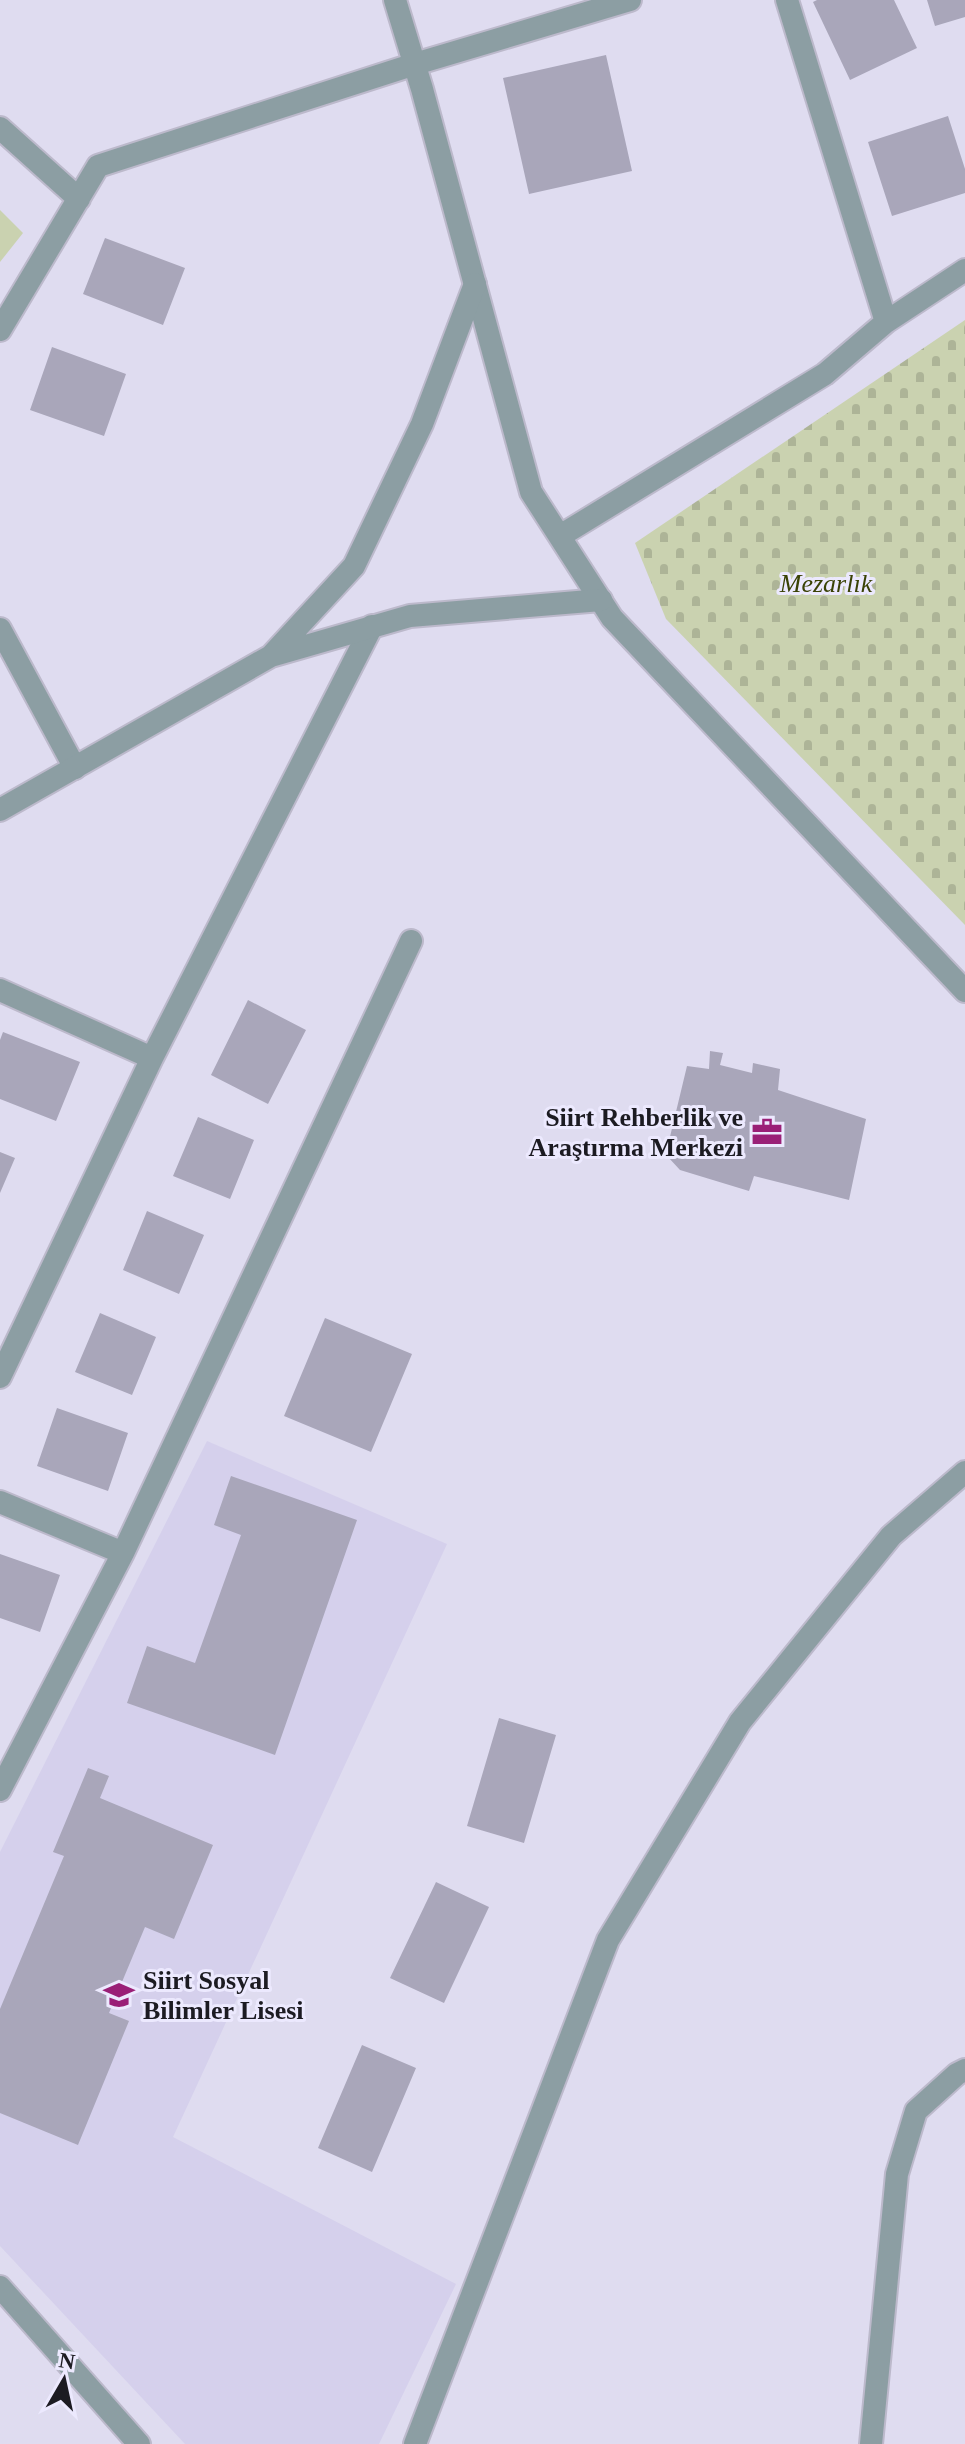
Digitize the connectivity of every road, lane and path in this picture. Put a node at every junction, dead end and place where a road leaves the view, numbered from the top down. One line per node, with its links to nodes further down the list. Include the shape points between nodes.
1 (395, 0): 4 (street)
2 (630, 0): 4 (street)
3 (787, 0): 9 (street)
4 (415, 64): 6 (street, via 98,166); 8 (street)
5 (0, 128): 6 (street)
6 (79, 199): 10 (street)
7 (965, 270): 9 (street)
8 (475, 284): 11 (street, via 531,492); 15 (street, via 422,424 354,566)
9 (886, 322): 11 (street, via 825,374)
10 (0, 330)
11 (560, 536): 12 (street)
12 (601, 600): 13 (street, via 410,616); 20 (street, via 612,618)
13 (372, 626): 15 (street); 21 (street)
14 (0, 629): 16 (street)
15 (271, 656): 16 (street)
16 (75, 768): 17 (street)
17 (0, 810)
18 (411, 941): 25 (street)
19 (0, 990): 21 (street)
20 (965, 991)
21 (152, 1058): 22 (street)
22 (0, 1377)
23 (965, 1472): 30 (street, via 891,1536 740,1722 608,1940)
24 (0, 1502): 25 (street)
25 (123, 1553): 26 (street)
26 (0, 1790)
27 (965, 2070): 31 (street, via 916,2111 897,2174)
28 (0, 2287): 29 (street)
29 (139, 2444)
30 (415, 2444)
31 (871, 2444)

